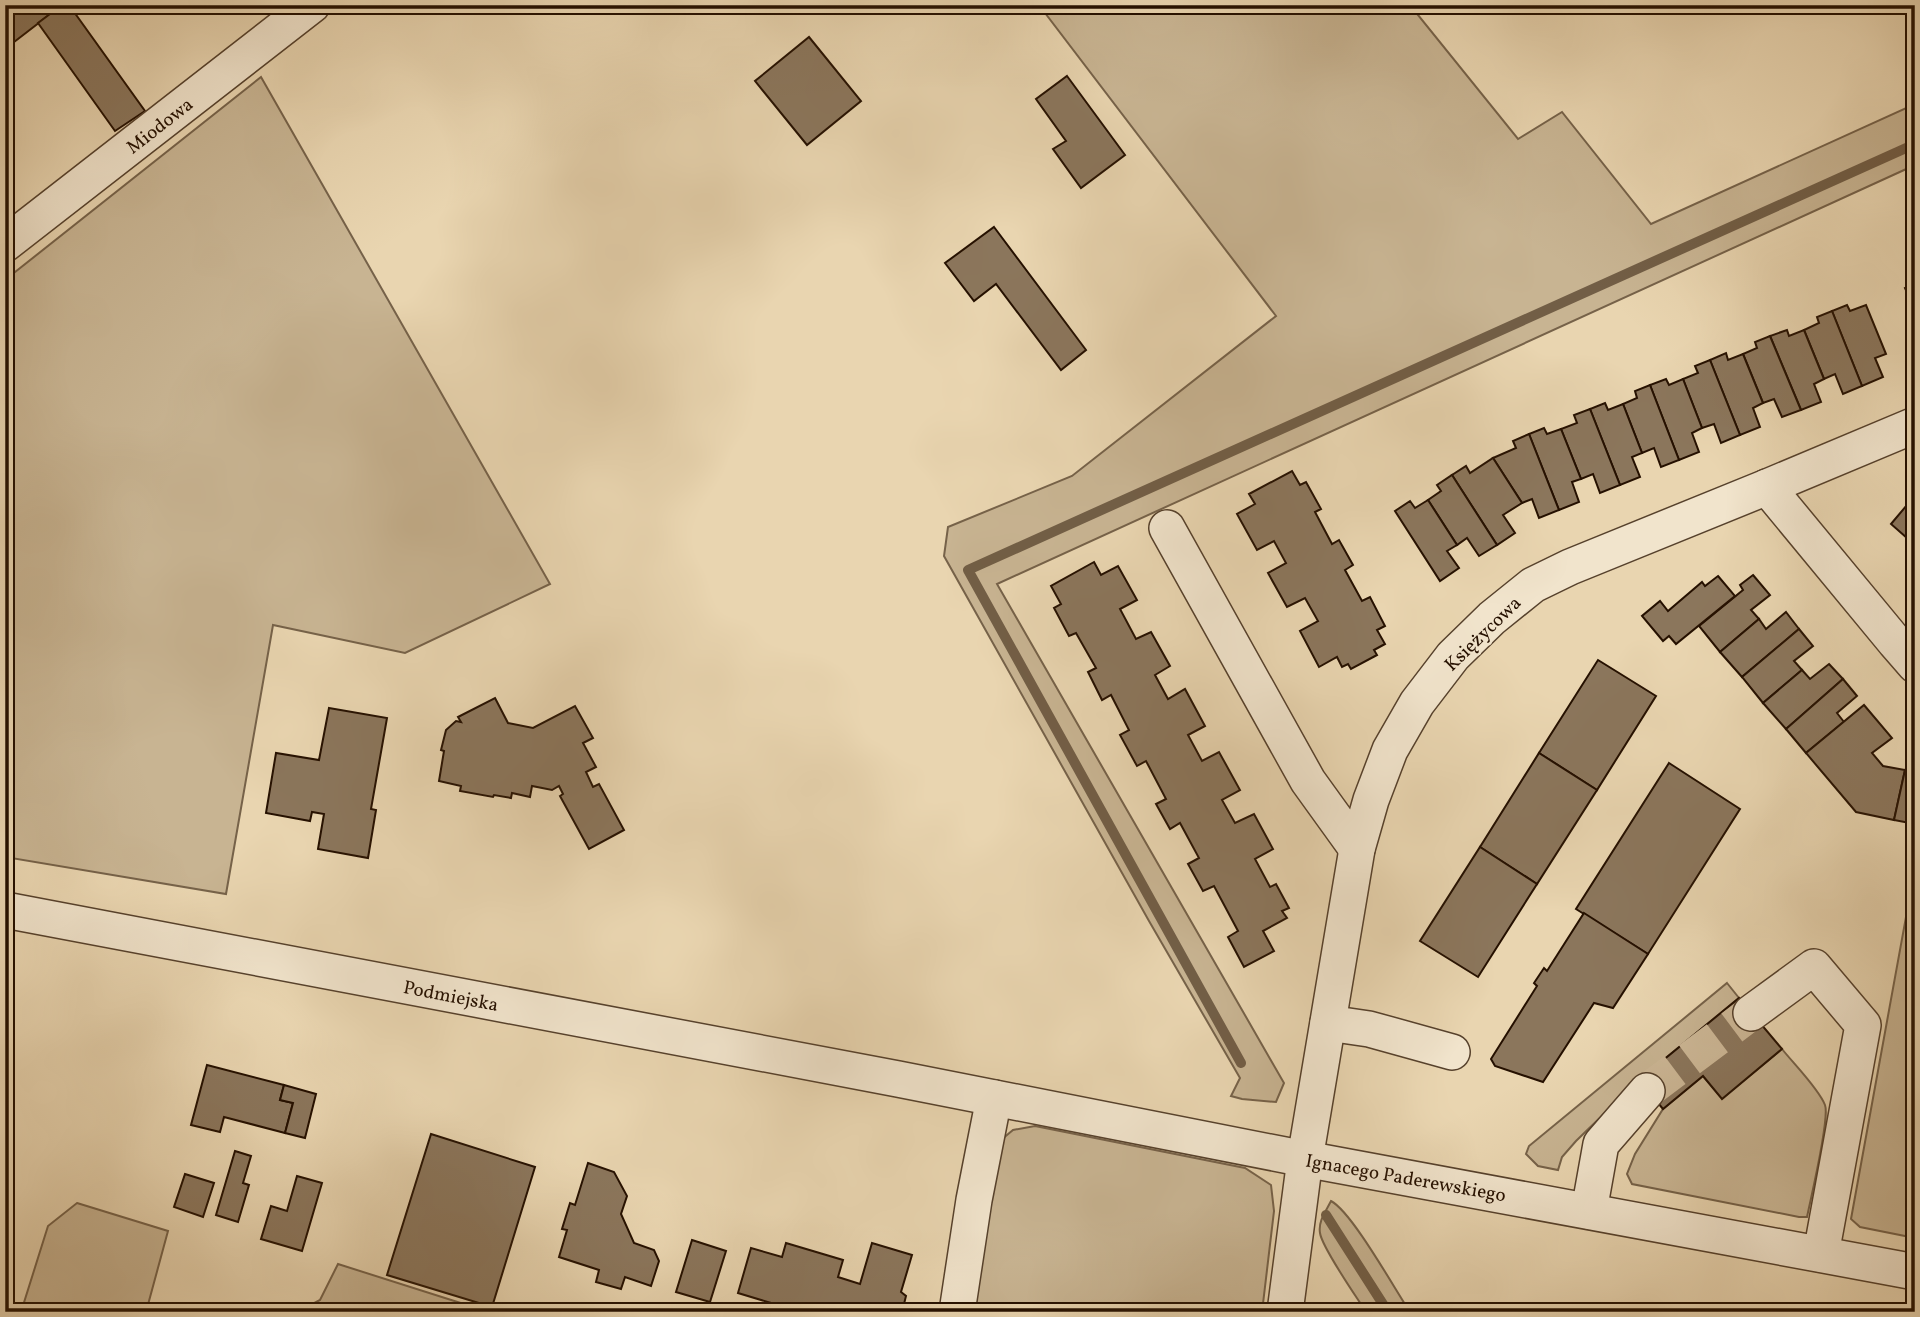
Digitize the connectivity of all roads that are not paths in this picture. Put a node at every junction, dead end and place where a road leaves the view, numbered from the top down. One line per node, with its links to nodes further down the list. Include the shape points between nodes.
1 (312, 5): 2 (street, Miodowa)
2 (5, 244)
3 (1915, 425): 4 (street, Księżycowa)
4 (1768, 487): 6 (street); 7 (street, Księżycowa, via 1570,567 1533,586 1492,618 1453,656 1390,750)
5 (1167, 528): 7 (street, via 1308,781)
6 (1915, 665)
7 (1357, 849): 10 (street, Księżycowa)
8 (5, 910): 12 (street, Podmiejska)
9 (1752, 1013): 17 (street, via 1814,967 1863,1025)
10 (1328, 1023): 11 (street); 15 (street, Księżycowa)
11 (1452, 1052)
12 (898, 1079): 14 (street, Ignacego Paderewskiego)
13 (1647, 1091): 16 (street, via 1601,1144)
14 (994, 1098): 15 (street, Ignacego Paderewskiego); 19 (street)
15 (1305, 1158): 16 (street, Ignacego Paderewskiego); 20 (street, Księżycowa)
16 (1589, 1211): 17 (street, Ignacego Paderewskiego)
17 (1821, 1254): 18 (street, Ignacego Paderewskiego)
18 (1915, 1272)
19 (957, 1312)
20 (1284, 1312)

